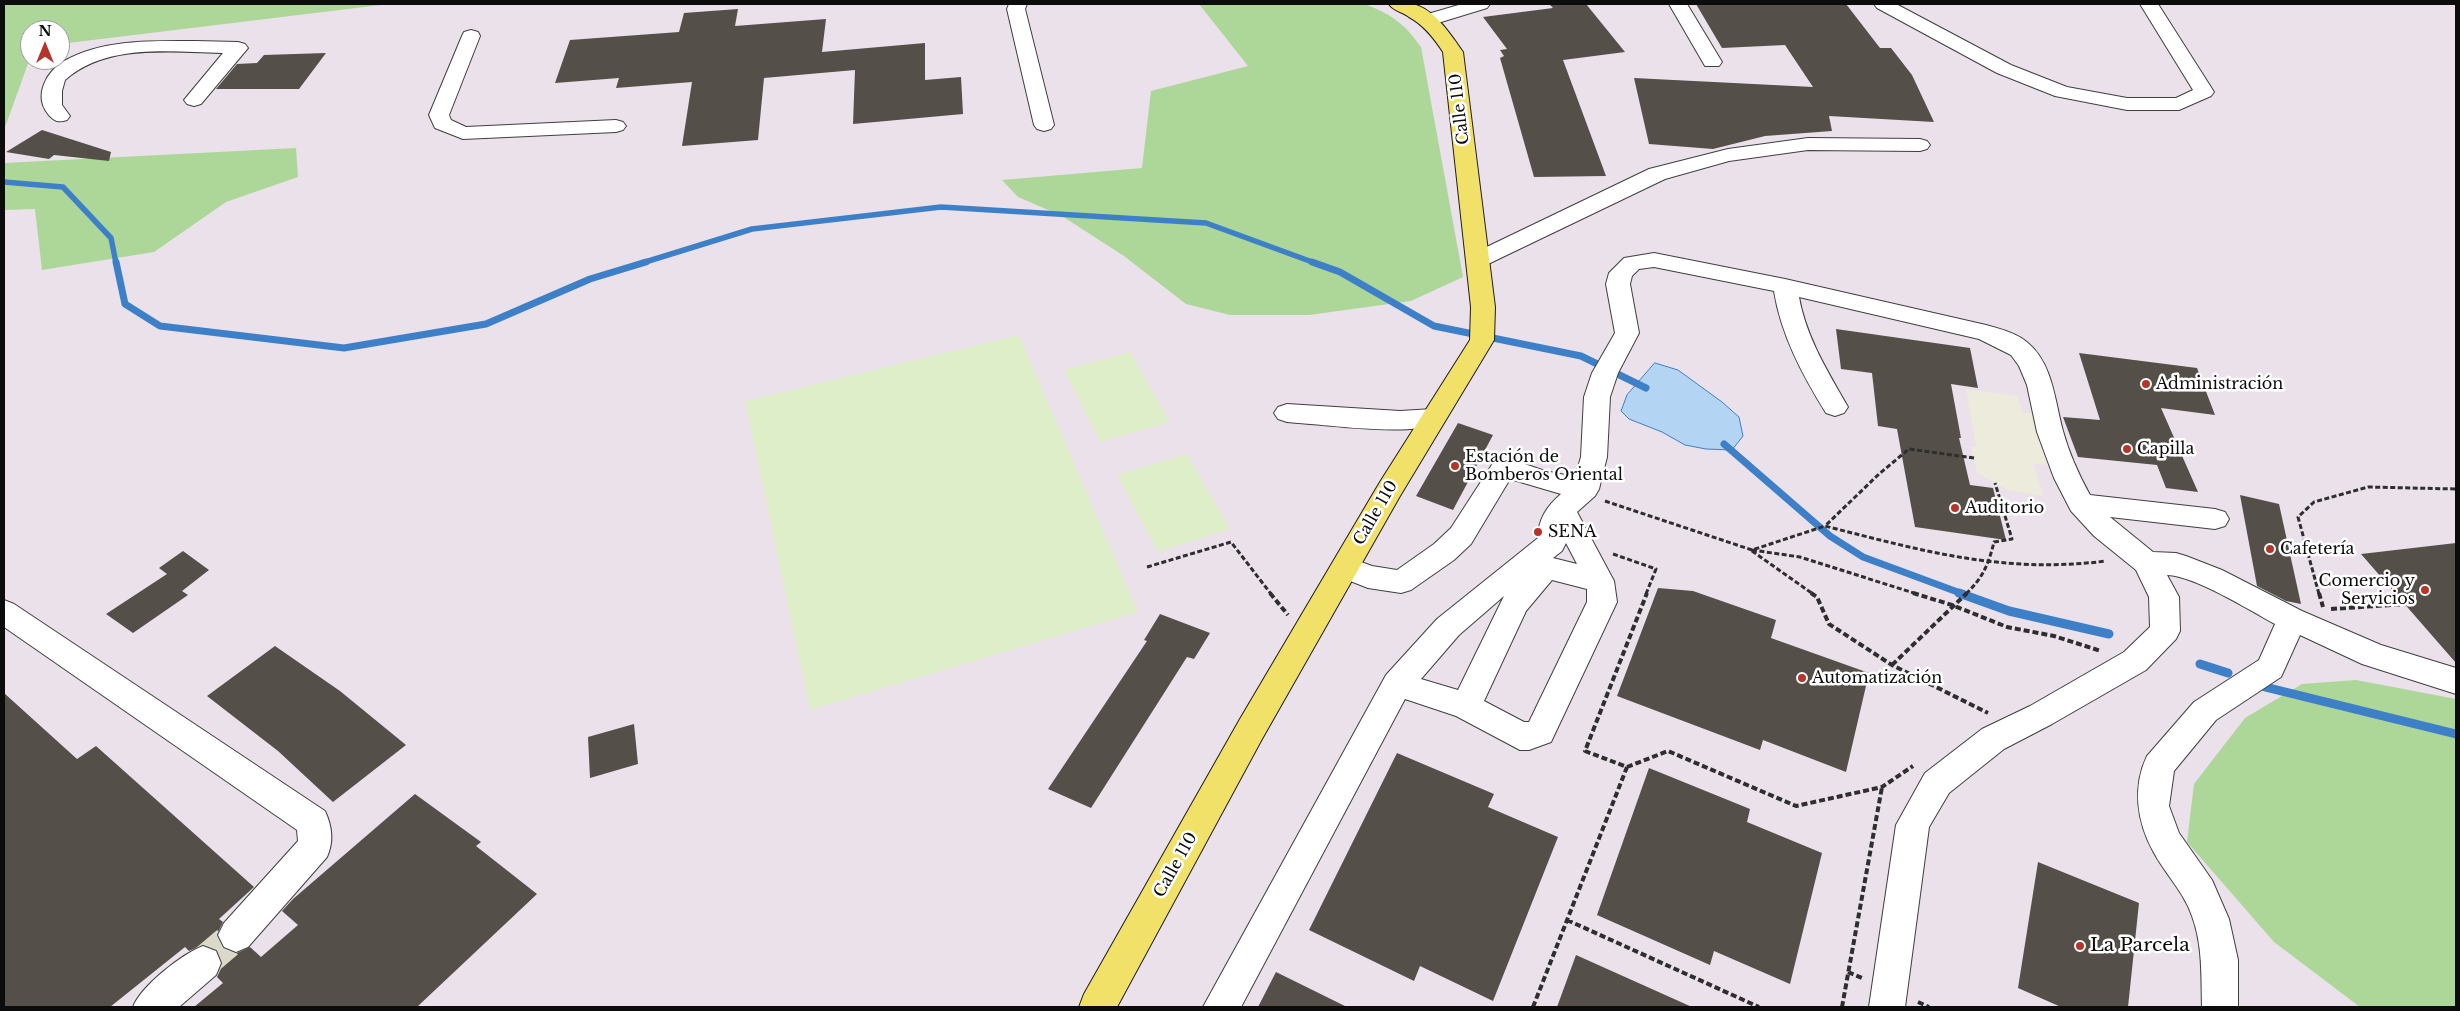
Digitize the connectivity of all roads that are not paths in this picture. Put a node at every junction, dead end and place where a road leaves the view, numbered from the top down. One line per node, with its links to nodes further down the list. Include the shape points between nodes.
1 (1018, 4): 12 (street, via 1016,9)
2 (1398, 4): 7 (main road, Calle 110)
3 (1481, 4): 7 (street)
4 (1678, 4): 9 (street)
5 (1882, 4): 6 (street, via 2004,69 2062,92 2127,104 2179,104 2204,92)
6 (2149, 4)
7 (1428, 20): 15 (main road, Calle 110, via 1441,32 1454,52)
8 (470, 36): 13 (street, via 439,115 442,124 463,132)
9 (1712, 62)
10 (194, 100): 11 (street, via 238,48 131,48 99,52 81,59 58,76 52,90 52,106)
11 (60, 116)
12 (1044, 125)
13 (616, 126)
14 (1920, 145): 15 (street, via 1808,144 1728,155 1657,174)
15 (1478, 260): 19 (main road, Calle 110, via 1483,306 1482,340)
16 (1786, 286): 17 (street, via 1788,307 1797,334); 20 (street, via 1654,260 1632,263 1621,273 1618,284 1627,334 1605,373 1597,397 1594,457); 21 (street, via 1986,333 2020,349 2040,385 2050,432 2067,478)
17 (1835, 407)
18 (1287, 413): 19 (street, via 1400,420)
19 (1433, 418): 25 (main road, Calle 110)
20 (1574, 499): 23 (street, via 1552,524); 25 (street, via 1543,480 1504,467 1461,536 1401,582 1368,577); 26 (street)
21 (2081, 504): 22 (street); 24 (street, via 2104,529)
22 (2215, 518)
23 (1549, 555): 26 (street); 30 (street, via 1517,569 1448,626); 31 (street, via 1514,604)
24 (2141, 559): 28 (street, via 2176,564 2212,578); 37 (street, via 2164,597 2165,630 2136,661 1993,739 1937,783 1913,826)
25 (1345, 568): 35 (main road, Calle 110, via 1251,729)
26 (1600, 581): 31 (street, via 1602,602 1540,732 1520,736)
27 (4, 612): 32 (street, via 313,822 315,846)
28 (2292, 619): 29 (street, via 2373,654); 38 (street, via 2270,668 2205,711 2158,766 2153,806 2165,841 2200,891 2211,919 2220,960)
29 (2456, 681)
30 (1396, 684): 31 (street); 36 (street)
31 (1466, 706)
32 (236, 935)
33 (203, 964): 34 (street)
34 (151, 1007)
35 (1097, 1007)
36 (1221, 1007)
37 (1887, 1007)
38 (2220, 1007)

